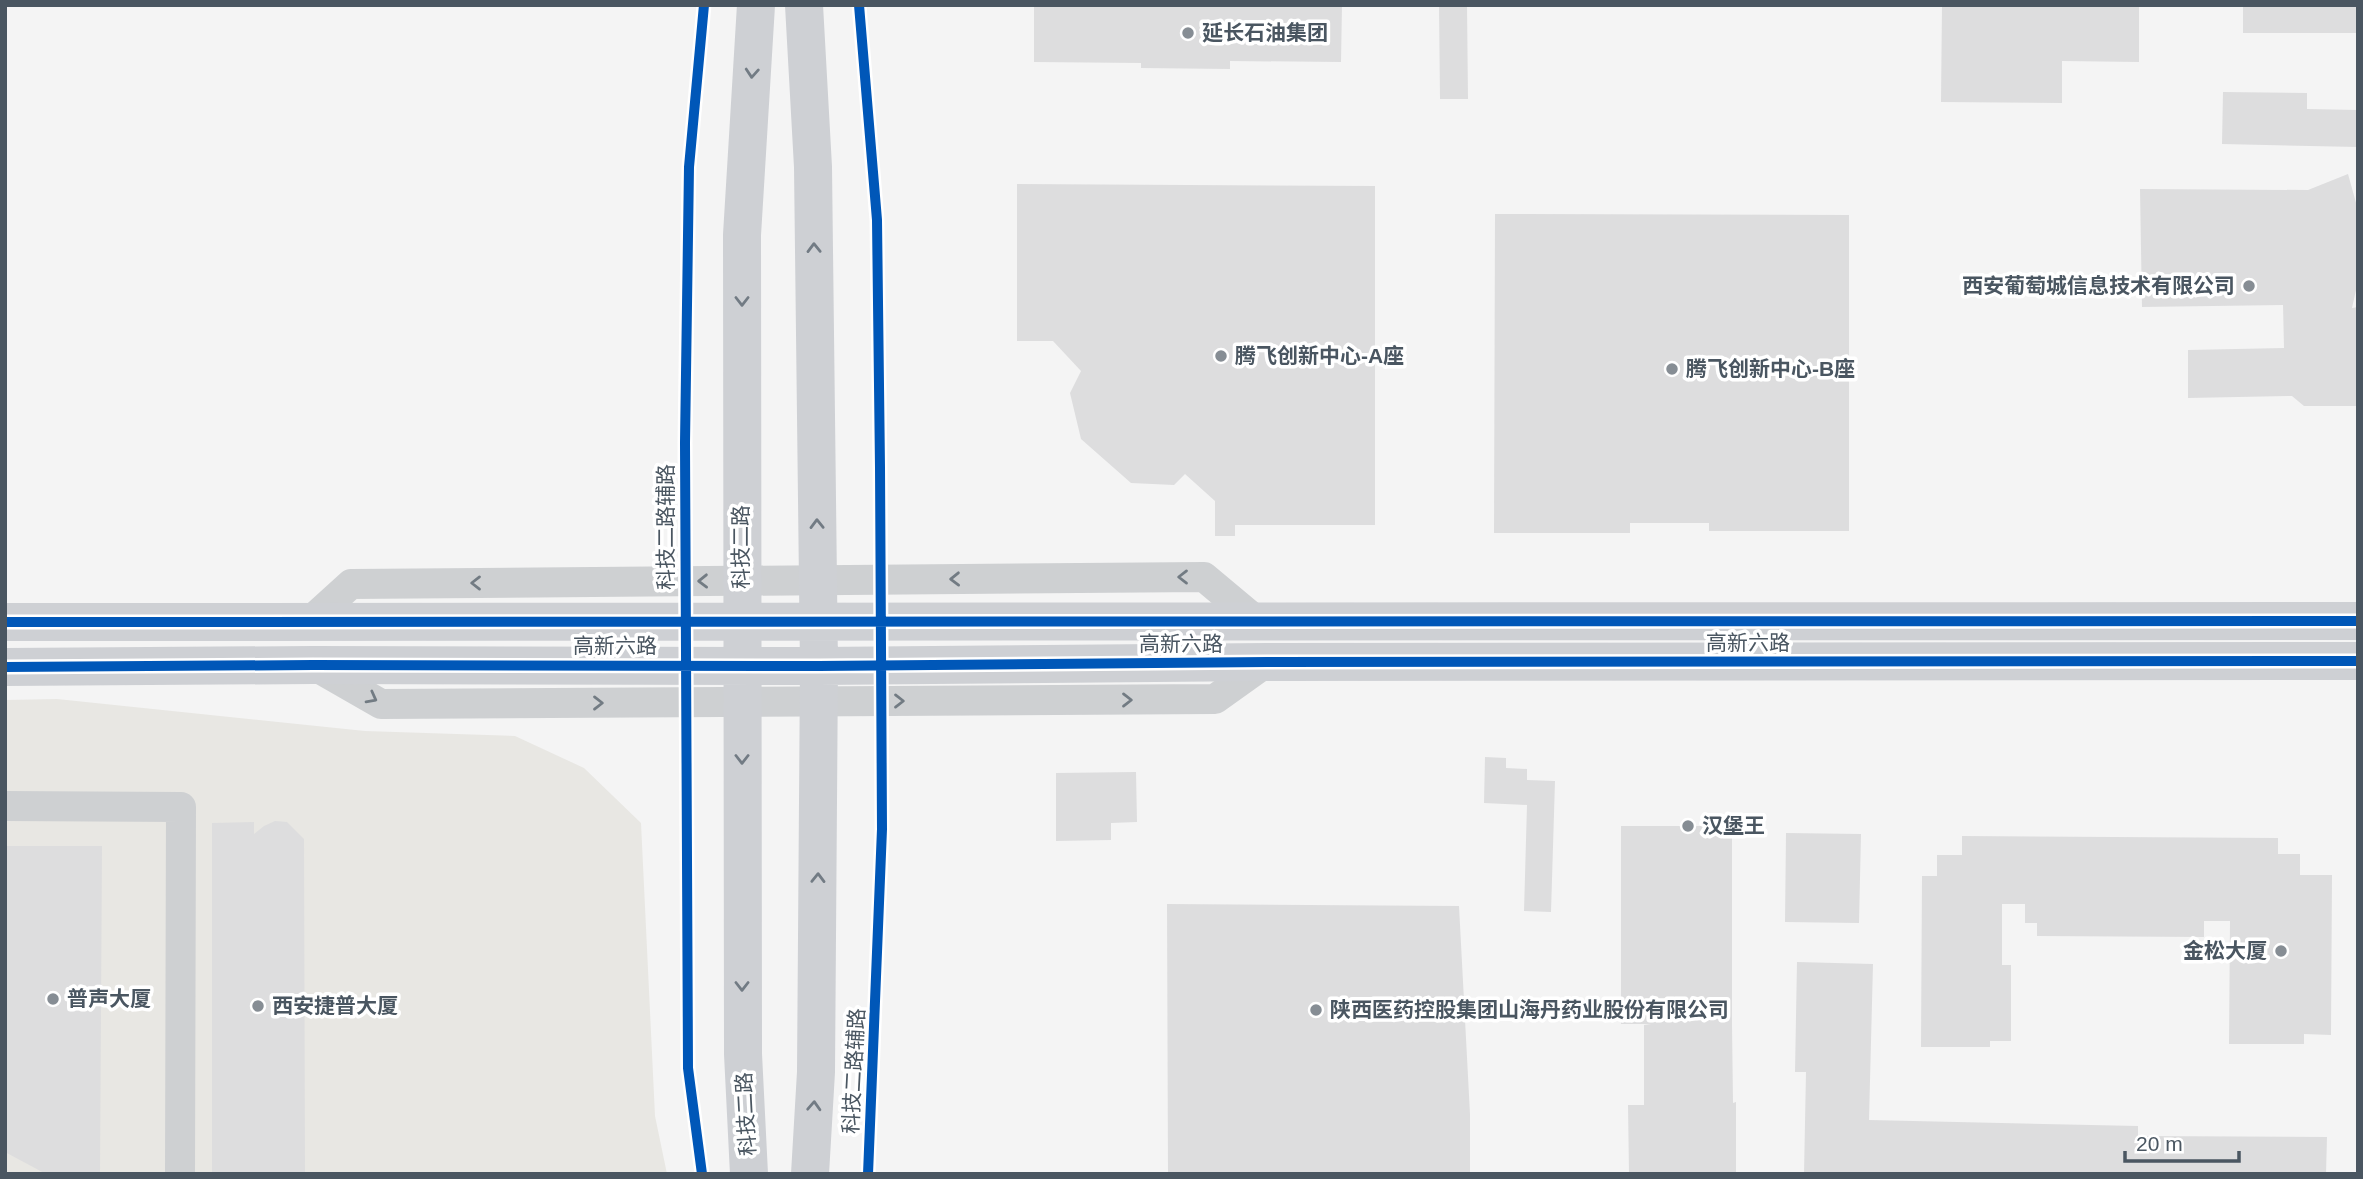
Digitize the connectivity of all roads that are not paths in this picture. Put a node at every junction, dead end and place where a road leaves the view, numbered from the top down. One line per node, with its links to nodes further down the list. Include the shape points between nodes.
1 (757, 5): 4 (street, 科技二路, one-way to 4, via 742,235)
2 (804, 5): 3 (street, one-way to 2, via 813,167)
3 (817, 580): 4 (street); 8 (street); 10 (street, one-way to 3, via 1204,577)
4 (741, 581): 7 (street, one-way to 7, via 351,584); 9 (street, 科技二路)
5 (2358, 621): 10 (street, 高新六路)
6 (5, 622): 7 (street, 高新六路)
7 (308, 622): 9 (street, 高新六路)
8 (818, 622): 9 (street, 高新六路); 10 (street, 高新六路); 14 (street)
9 (741, 623): 13 (street, 科技二路)
10 (1259, 623)
11 (2358, 662): 14 (street, 高新六路, one-way to 11, via 1267,663)
12 (5, 667): 13 (street, 高新六路, one-way to 13, via 313,665)
13 (741, 684): 14 (street, 高新六路); 17 (street, 科技二路, one-way to 17, via 743,1054)
14 (819, 684): 18 (street, one-way to 14, via 816,1072)
15 (5, 806): 16 (street, via 181,807)
16 (180, 1174)
17 (749, 1174)
18 (810, 1174)

